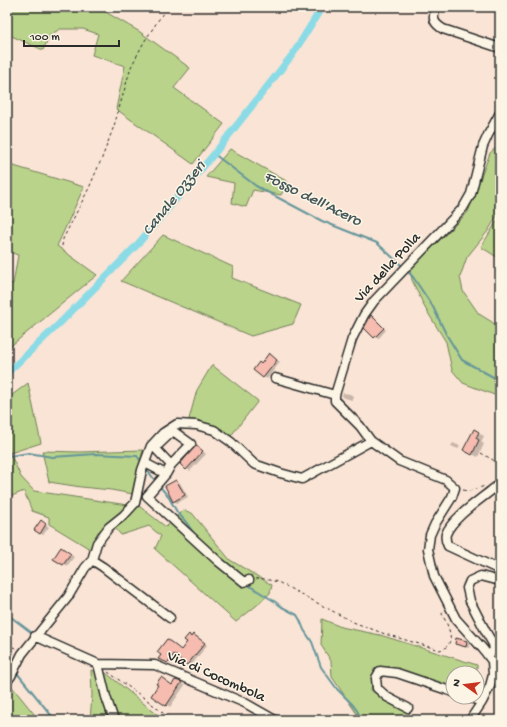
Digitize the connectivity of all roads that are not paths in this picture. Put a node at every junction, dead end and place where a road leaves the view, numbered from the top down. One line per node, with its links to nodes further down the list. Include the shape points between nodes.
1 (436, 7): 2 (street, via 436,25)
2 (500, 48)
3 (500, 113): 5 (street, Via della Polla, via 483,146 471,194 463,208 374,301 364,315 352,339)
4 (275, 378): 5 (street)
5 (335, 394): 6 (street, via 335,401)
6 (371, 441): 7 (street, via 302,479 254,464 214,430 196,425 177,424 151,446); 17 (street, via 400,461 446,480 455,488 432,529 428,549 434,576 456,619)
7 (144, 464): 9 (street); 11 (street, via 135,503 110,526 97,543)
8 (171, 465): 9 (street)
9 (166, 474): 13 (street, via 147,496 219,562 244,582)
10 (500, 482): 12 (street, via 454,521 446,535 448,546)
11 (92, 560): 15 (street); 16 (street, via 68,597)
12 (500, 570)
13 (249, 580)
14 (500, 581): 17 (street, via 481,576 470,581 467,588 470,601 493,644 494,650)
15 (170, 618)
16 (35, 636): 18 (street, Via di Cocombola); 19 (street)
17 (488, 656): 21 (street, via 492,661 493,675)
18 (98, 664): 24 (street); 25 (street, Via di Cocombola, via 155,665 246,703)
19 (7, 681)
20 (445, 689): 23 (street, via 397,673 380,671 376,678 377,688 387,697)
21 (485, 696)
22 (480, 705): 26 (street)
23 (408, 708)
24 (114, 720)
25 (275, 720)
26 (470, 720)

